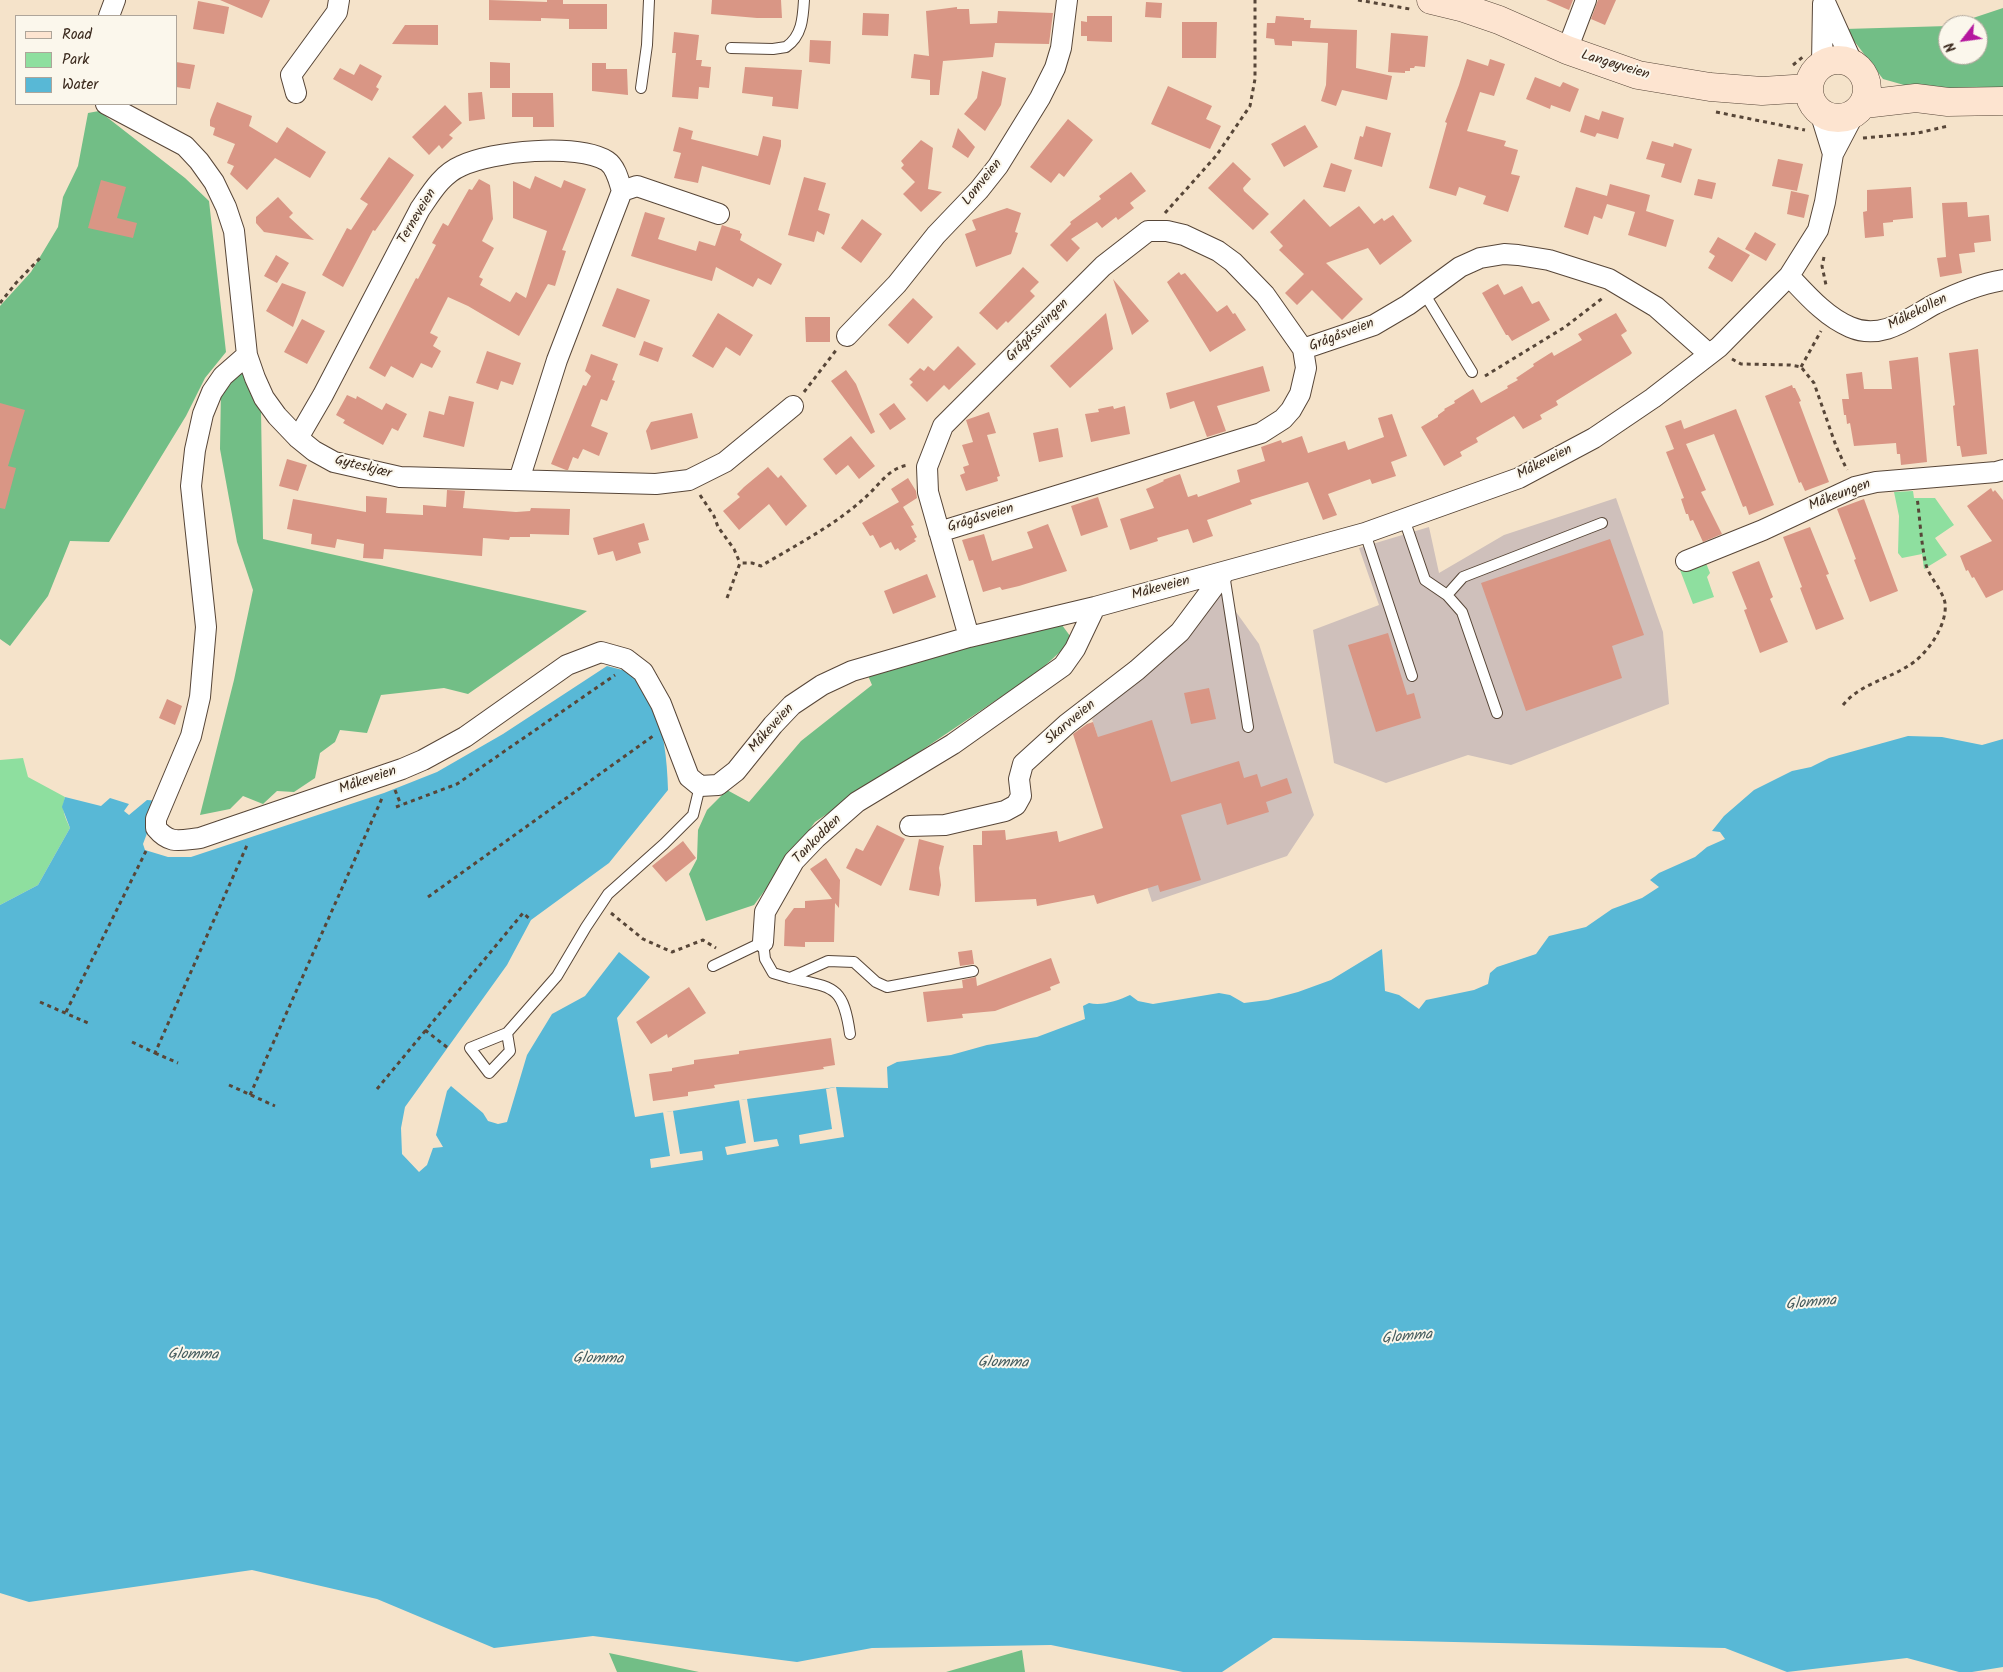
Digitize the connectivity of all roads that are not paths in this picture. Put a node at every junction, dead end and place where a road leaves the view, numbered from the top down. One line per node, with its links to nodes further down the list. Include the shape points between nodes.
1 (115, 0): 9 (street)
2 (340, 0): 15 (street, via 337,12 291,75)
3 (649, 0): 14 (lane)
4 (804, 0): 10 (lane, via 802,24 786,47)
5 (1066, 0): 27 (street, Lomveien, via 1061,48 1055,68 998,166 902,278)
6 (1431, 0): 11 (main road, Langøyveien, via 1499,20)
7 (1586, 0): 11 (street)
8 (1824, 0): 12 (street); 13 (street)
9 (109, 15)
10 (731, 48)
11 (1567, 50): 19 (main road, Langøyveien, via 1638,75 1762,91)
12 (1814, 57): 13 (main road, via 1842,59); 19 (main road, via 1815,70 1810,79)
13 (1858, 68): 16 (main road); 20 (main road, via 1868,83)
14 (641, 88)
15 (296, 93)
16 (1916, 98): 17 (main road, via 1948,102); 20 (main road)
17 (2003, 101)
18 (108, 105): 30 (street, Gyteskjær, via 185,146 214,182 234,231)
19 (1811, 110): 20 (main road, Langøyveien, via 1837,118); 21 (street, Måkeveien)
20 (1861, 119): 21 (street, Måkeveien)
21 (1832, 154): 24 (street, Måkeveien, via 1826,202 1818,230)
22 (622, 191): 23 (street, via 637,186); 33 (street, Terneveien, via 618,175 608,161 577,151 512,153 476,160 448,174 420,209); 35 (street, via 557,360)
23 (720, 214)
24 (1789, 276): 25 (street, Måkekollen, via 1830,315 1851,327 1875,331 1906,321 1966,290); 29 (street, Måkeveien)
25 (2003, 280)
26 (1424, 293): 28 (street, Grågåsveien, via 1374,324); 29 (street, Grågåsveien, via 1470,261 1490,255 1549,260 1617,284 1656,307); 31 (lane)
27 (846, 336)
28 (1304, 349): 38 (street, Grågåsveien, via 1306,368 1300,394 1283,419 1261,433); 38 (street, Grågåssvingen, via 1249,276 1226,257 1201,241 1184,235 1148,232 1103,266 942,426 927,467 928,492)
29 (1714, 351): 36 (street, Måkeveien, via 1594,438 1519,478)
30 (247, 355): 33 (street, Gyteskjær, via 264,398); 48 (street, Måkeveien, via 223,376 212,392 194,450 191,486 206,627 204,653 200,697 191,736 156,820 156,828 164,837 176,841 200,838 402,769 465,738 567,665 601,652 626,659 643,672 661,704 689,777)
31 (1472, 372)
32 (793, 406): 35 (street, Gyteskjær, via 725,462 689,480 656,484)
33 (298, 438): 35 (street, Gyteskjær, via 334,462 400,477)
34 (2003, 470): 40 (street, Måkeungen, via 1876,482 1855,487)
35 (519, 480)
36 (1404, 519): 39 (street, Måkeveien); 42 (lane, via 1425,580)
37 (1602, 524): 42 (lane, via 1463,577)
38 (939, 532): 44 (street, Grågåssvingen)
39 (1365, 533): 41 (street, Måkeveien); 45 (lane)
40 (1686, 561)
41 (1224, 573): 43 (street, Måkeveien); 47 (lane); 49 (street, Skarvveien, via 1180,632 1023,764 1019,779 1021,796 1016,805 1005,811 945,825)
42 (1447, 595): 46 (lane, via 1462,612)
43 (1095, 607): 44 (street, Måkeveien); 50 (street, Tankodden, via 1063,666 953,744 857,802 816,838 794,861 765,912)
44 (969, 637): 48 (street, Måkeveien, via 852,671 822,685 792,705 736,771 718,784)
45 (1412, 676)
46 (1497, 713)
47 (1248, 727)
48 (700, 786): 54 (lane, via 692,815 608,894 557,976)
49 (910, 826)
50 (763, 942): 51 (lane); 53 (lane, Tankodden, via 765,959 773,973)
51 (713, 966)
52 (973, 972): 53 (lane, via 887,987 876,982 854,962 828,961)
53 (790, 978): 55 (lane, via 825,986 836,992 846,1008)
54 (507, 1033)
55 (850, 1034)

